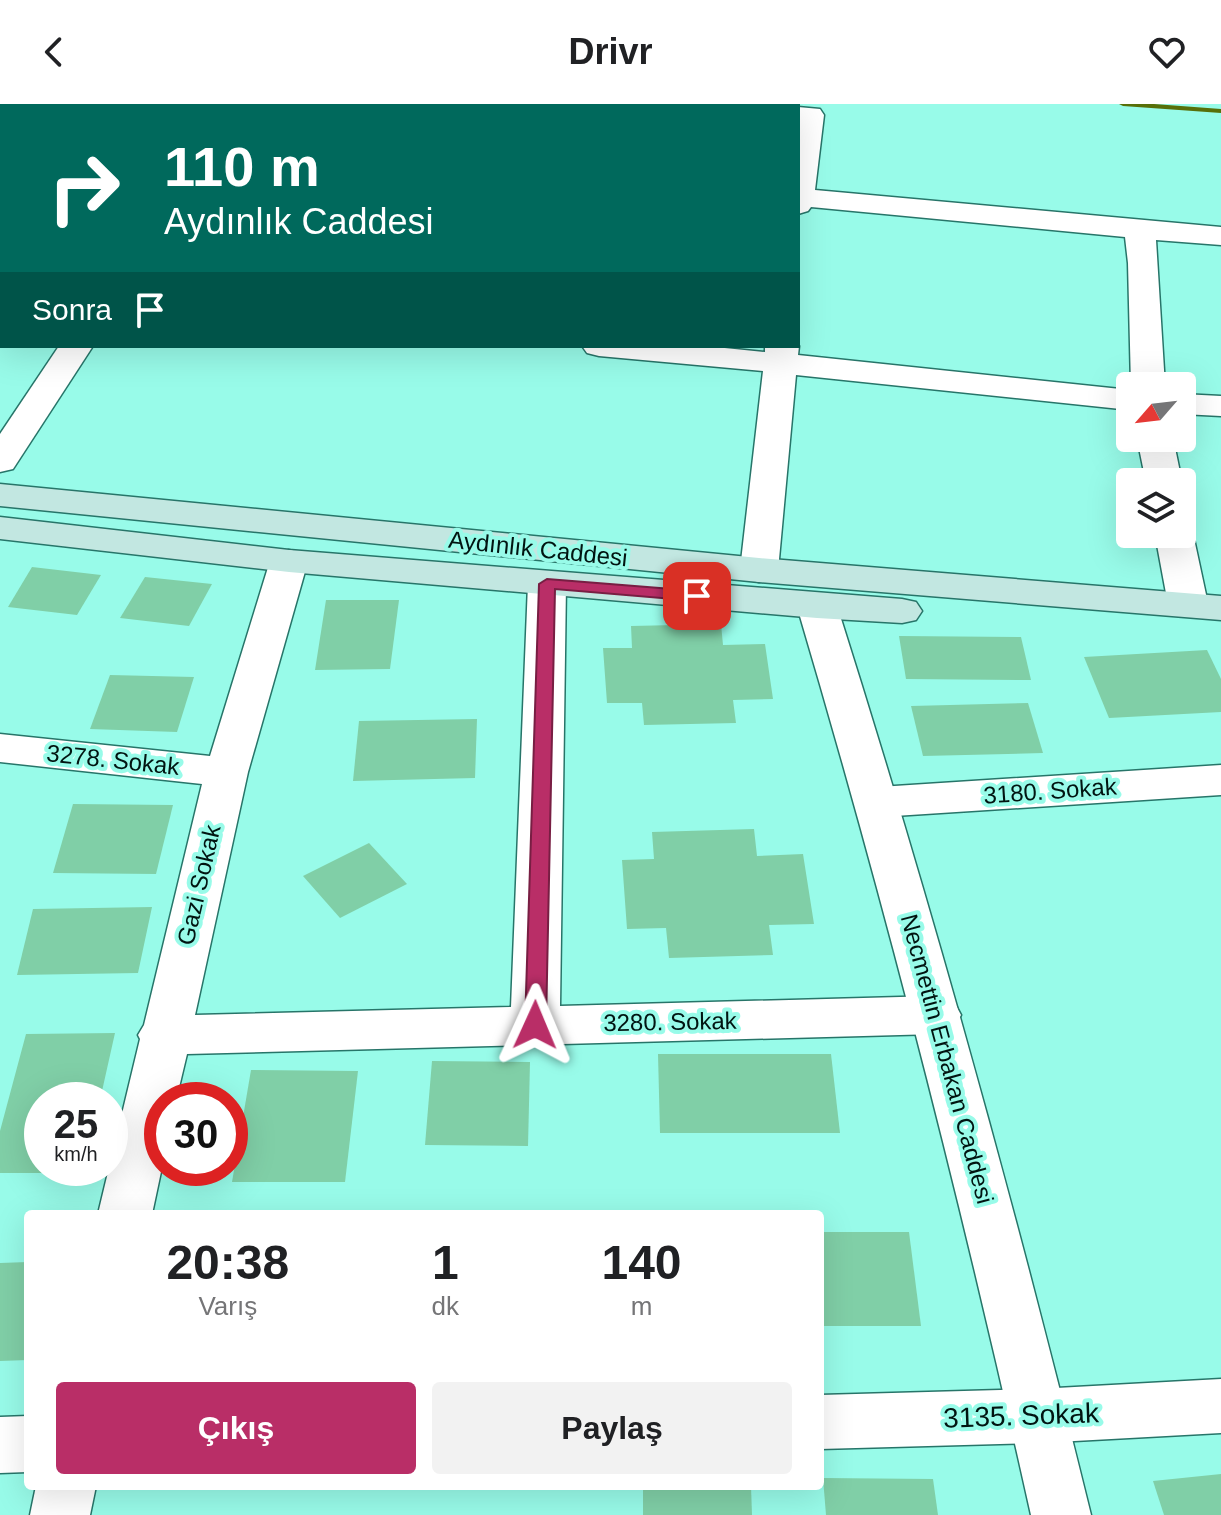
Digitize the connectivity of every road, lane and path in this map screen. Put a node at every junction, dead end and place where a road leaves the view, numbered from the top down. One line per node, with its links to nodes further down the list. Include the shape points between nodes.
1 (800, 115): 2 (street, via 810,115)
2 (800, 185)
3 (800, 199): 4 (street)
4 (1139, 229): 5 (street); 9 (street)
5 (1221, 236)
6 (75, 348): 13 (street)
7 (639, 348): 8 (street)
8 (781, 355): 10 (street); 18 (street)
9 (1148, 372)
10 (1116, 398)
11 (1196, 405): 12 (street)
12 (1221, 406)
13 (0, 461)
14 (0, 495): 18 (main road, Aydınlık Caddesi)
15 (0, 528): 17 (main road, Aydınlık Caddesi)
16 (1181, 548): 21 (street)
17 (289, 561): 19 (main road, Aydınlık Caddesi); 23 (street, Gazi Sokak)
18 (759, 570): 21 (main road, Aydınlık Caddesi)
19 (547, 584): 20 (main road, Aydınlık Caddesi); 27 (street)
20 (817, 606): 21 (main road, Aydınlık Caddesi, via 1155,623); 25 (street, Necmettin Erbakan Caddesi)
21 (1210, 610)
22 (0, 748): 23 (street, 3278. Sokak)
23 (226, 772): 28 (street, Gazi Sokak)
24 (1221, 780): 25 (street, 3180. Sokak)
25 (879, 802): 26 (street, Necmettin Erbakan Caddesi)
26 (937, 1015): 27 (street, 3280. Sokak); 31 (street, Necmettin Erbakan Caddesi)
27 (535, 1025): 28 (street, 3280. Sokak)
28 (163, 1035): 29 (street, Gazi Sokak)
29 (126, 1210)
30 (1221, 1406): 31 (street, 3135. Sokak)
31 (1038, 1416): 32 (street, 3135. Sokak); 37 (street, Necmettin Erbakan Caddesi)
32 (824, 1422)
33 (24, 1444): 34 (street)
34 (0, 1445)
35 (65, 1490): 36 (street)
36 (60, 1515)
37 (1061, 1515)

